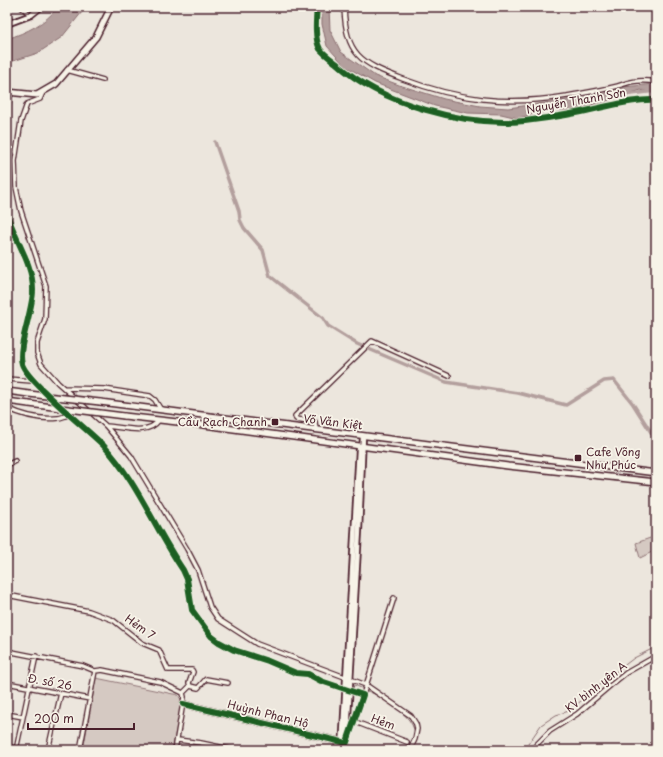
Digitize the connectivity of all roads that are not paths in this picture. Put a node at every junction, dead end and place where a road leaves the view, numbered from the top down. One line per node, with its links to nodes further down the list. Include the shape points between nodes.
1 (21, 7): 6 (street)
2 (41, 7): 6 (street)
3 (112, 7): 8 (main road, via 96,37)
4 (317, 7): 13 (street, Nguyễn Thanh Sơn, via 317,37 320,49 347,73 388,96 438,113 460,118 525,121 565,116 639,100)
5 (344, 7): 10 (street, via 348,41 361,59 389,74 437,92 486,101 515,101 565,96 638,81)
6 (31, 15): 7 (street)
7 (7, 24)
8 (67, 70): 9 (street); 12 (main road, via 56,84)
9 (103, 80)
10 (656, 82)
11 (10, 92): 12 (main road, via 37,95); 14 (street)
12 (43, 92): 19 (street, via 40,99 27,104 22,118 15,164 16,187 22,215 46,286 45,319 38,336 37,353 44,368)
13 (656, 100)
14 (7, 110)
15 (7, 213): 18 (street, via 32,276 32,305 20,358)
16 (449, 376): 27 (street, via 372,341 295,416 296,419 315,422)
17 (7, 380): 18 (street)
18 (32, 381): 24 (street)
19 (64, 388): 23 (street, via 104,389 150,396); 26 (street)
20 (7, 391): 23 (main road, Võ Văn Kiệt, bridge)
21 (7, 401): 25 (main road, Võ Văn Kiệt, bridge)
22 (7, 408): 24 (street, via 46,418 61,418)
23 (161, 410): 27 (main road, Võ Văn Kiệt)
24 (70, 414): 48 (street, via 111,455 140,495 150,516 184,570 192,610 211,636 234,650)
25 (159, 420): 26 (street, via 153,427 146,429); 29 (main road, Võ Văn Kiệt)
26 (106, 426): 42 (street, via 131,456 161,504 196,566 210,607 218,619 257,644)
27 (316, 430): 28 (main road, Võ Văn Kiệt)
28 (363, 436): 29 (street); 32 (main road, Võ Văn Kiệt)
29 (361, 447): 34 (main road, Võ Văn Kiệt); 42 (street, via 364,450)
30 (15, 461): 31 (street)
31 (7, 465)
32 (623, 469): 33 (main road, Võ Văn Kiệt); 34 (main road)
33 (656, 473)
34 (621, 478): 35 (main road, Võ Văn Kiệt)
35 (656, 482)
36 (7, 595): 46 (street, Hẻm 7, via 89,611 113,620 142,643 159,650 168,670 192,670)
37 (394, 598): 47 (street)
38 (7, 650): 39 (street)
39 (36, 656): 41 (street); 45 (street)
40 (656, 656): 71 (street, KV bình yên A, via 626,673 583,709 550,731)
41 (95, 671): 50 (street, via 102,670 160,682); 52 (street)
42 (348, 678): 47 (street); 48 (street)
43 (7, 683): 45 (street, Đ. số 26)
44 (228, 683): 46 (street, via 206,679 198,688)
45 (29, 686): 49 (street, Đ. số 26); 55 (street)
46 (190, 686): 50 (street)
47 (366, 686): 51 (street); 70 (street, via 414,718 416,735)
48 (347, 689): 51 (street); 59 (street)
49 (61, 693): 52 (street, Đ. số 26); 63 (street)
50 (183, 693): 53 (street)
51 (363, 694): 56 (street)
52 (90, 699): 64 (street)
53 (183, 704): 57 (street); 59 (street, Huỳnh Phan Hộ)
54 (7, 714): 55 (street)
55 (23, 717): 61 (street)
56 (353, 721): 58 (street, Hẻm); 59 (street)
57 (178, 740): 65 (street); 66 (street, via 201,742)
58 (407, 742)
59 (342, 743): 67 (street); 68 (street); 69 (street)
60 (7, 747): 61 (street)
61 (17, 749): 62 (street)
62 (25, 750)
63 (48, 750)
64 (80, 750)
65 (175, 750)
66 (234, 750)
67 (335, 750)
68 (342, 750)
69 (346, 750)
70 (410, 750)
71 (532, 750)

